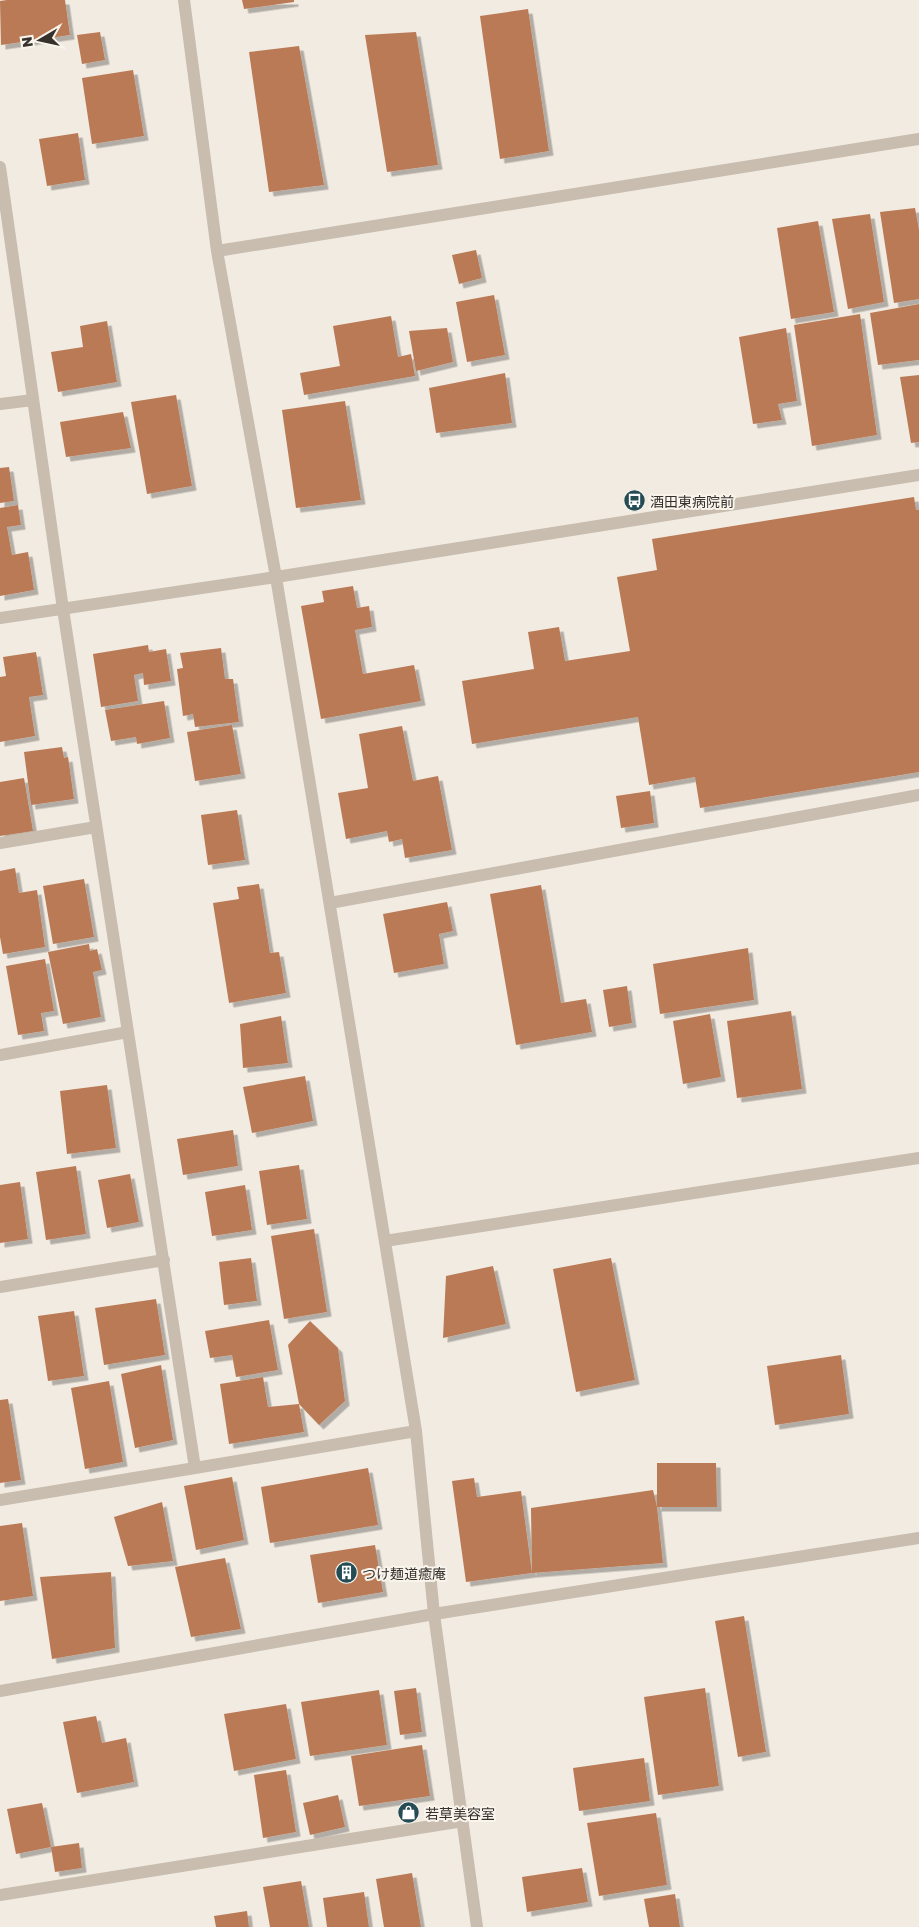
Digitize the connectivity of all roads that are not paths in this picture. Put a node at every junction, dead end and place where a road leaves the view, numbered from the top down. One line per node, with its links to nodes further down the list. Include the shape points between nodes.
1 (184, 0): 4 (street)
2 (919, 138): 4 (street)
3 (0, 173): 5 (street)
4 (217, 251): 8 (street)
5 (33, 400): 6 (street); 9 (street)
6 (0, 404)
7 (919, 474): 8 (street)
8 (276, 577): 9 (street); 14 (street)
9 (63, 609): 10 (street); 12 (street)
10 (0, 618)
11 (919, 794): 14 (street)
12 (96, 827): 13 (street); 15 (street)
13 (0, 843)
14 (330, 902): 18 (street)
15 (128, 1032): 16 (street); 19 (street)
16 (0, 1055)
17 (919, 1158): 18 (street)
18 (385, 1241): 21 (street)
19 (164, 1260): 20 (street); 22 (street)
20 (0, 1287)
21 (416, 1431): 22 (street); 25 (street)
22 (196, 1468): 23 (street)
23 (0, 1500)
24 (919, 1538): 25 (street)
25 (434, 1614): 26 (street); 27 (street)
26 (0, 1691)
27 (463, 1821): 28 (street); 29 (street)
28 (0, 1895)
29 (477, 1927)

